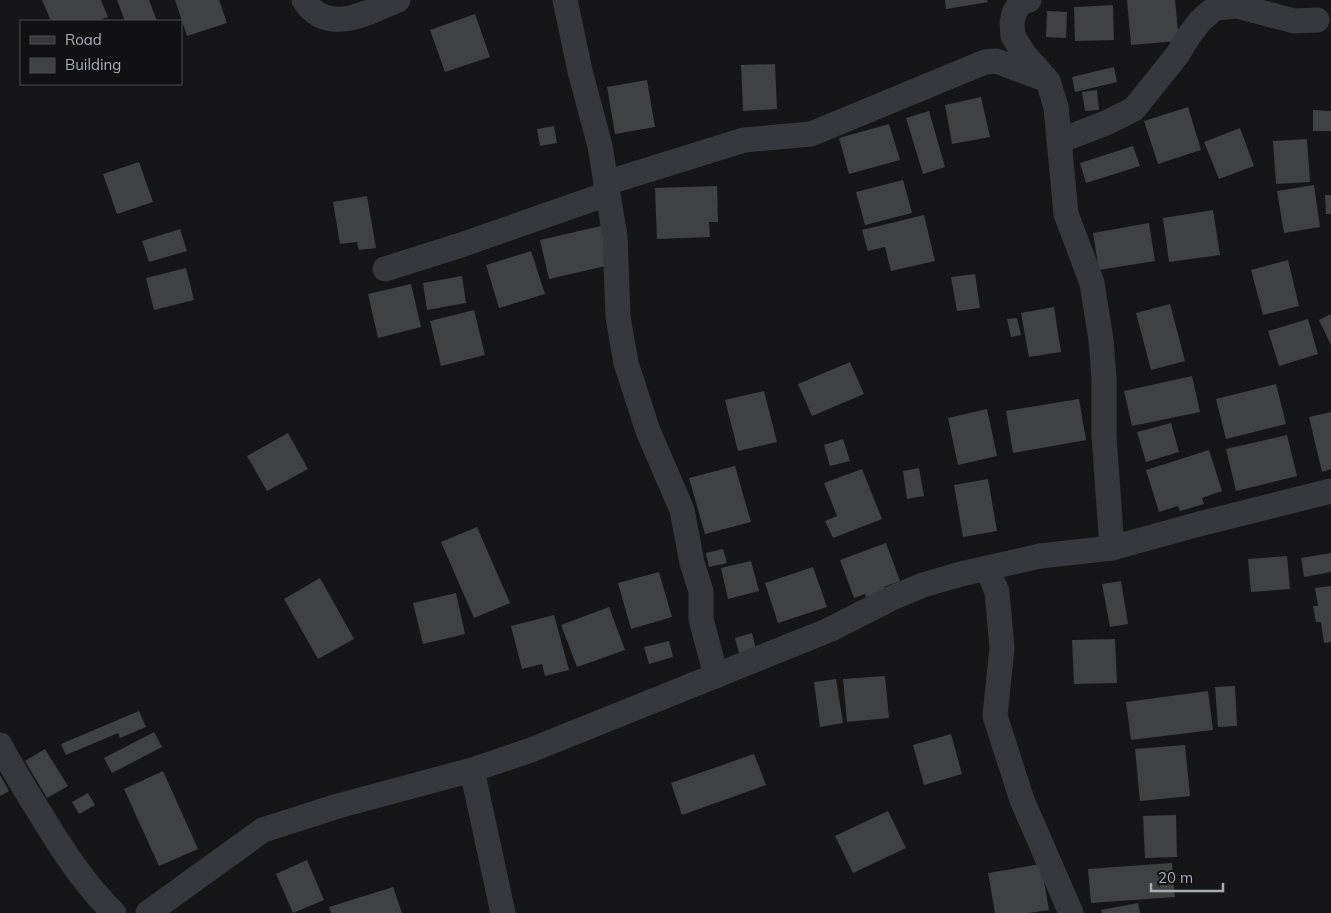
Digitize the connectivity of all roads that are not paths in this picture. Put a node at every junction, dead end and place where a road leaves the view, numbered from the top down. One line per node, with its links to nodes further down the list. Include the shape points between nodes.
1 (304, 0): 2 (street, via 319,16 337,19 357,17)
2 (398, 0)
3 (565, 0): 8 (street)
4 (1029, 0): 6 (street, via 1021,2 1014,13 1013,36)
5 (1317, 20): 7 (street, via 1294,21 1238,6 1215,8 1200,21 1134,109)
6 (1048, 81): 7 (street, via 1056,107); 8 (street, via 996,61 984,62 811,134 744,140)
7 (1059, 141): 11 (street, via 1066,214 1092,283 1101,340)
8 (607, 188): 9 (street, via 461,245); 13 (street, via 615,236 618,317 626,363 648,431 682,510)
9 (385, 269)
10 (1331, 491): 11 (street)
11 (1112, 548): 12 (street, via 1040,556)
12 (988, 568): 13 (street, via 924,585 828,630); 19 (street, via 997,592 1002,648 995,716 1022,800)
13 (716, 676): 15 (street, via 531,750)
14 (0, 745): 16 (street, via 74,868)
15 (472, 770): 17 (street, via 263,830); 18 (street)
16 (114, 913)
17 (148, 913)
18 (503, 913)
19 (1071, 913)

